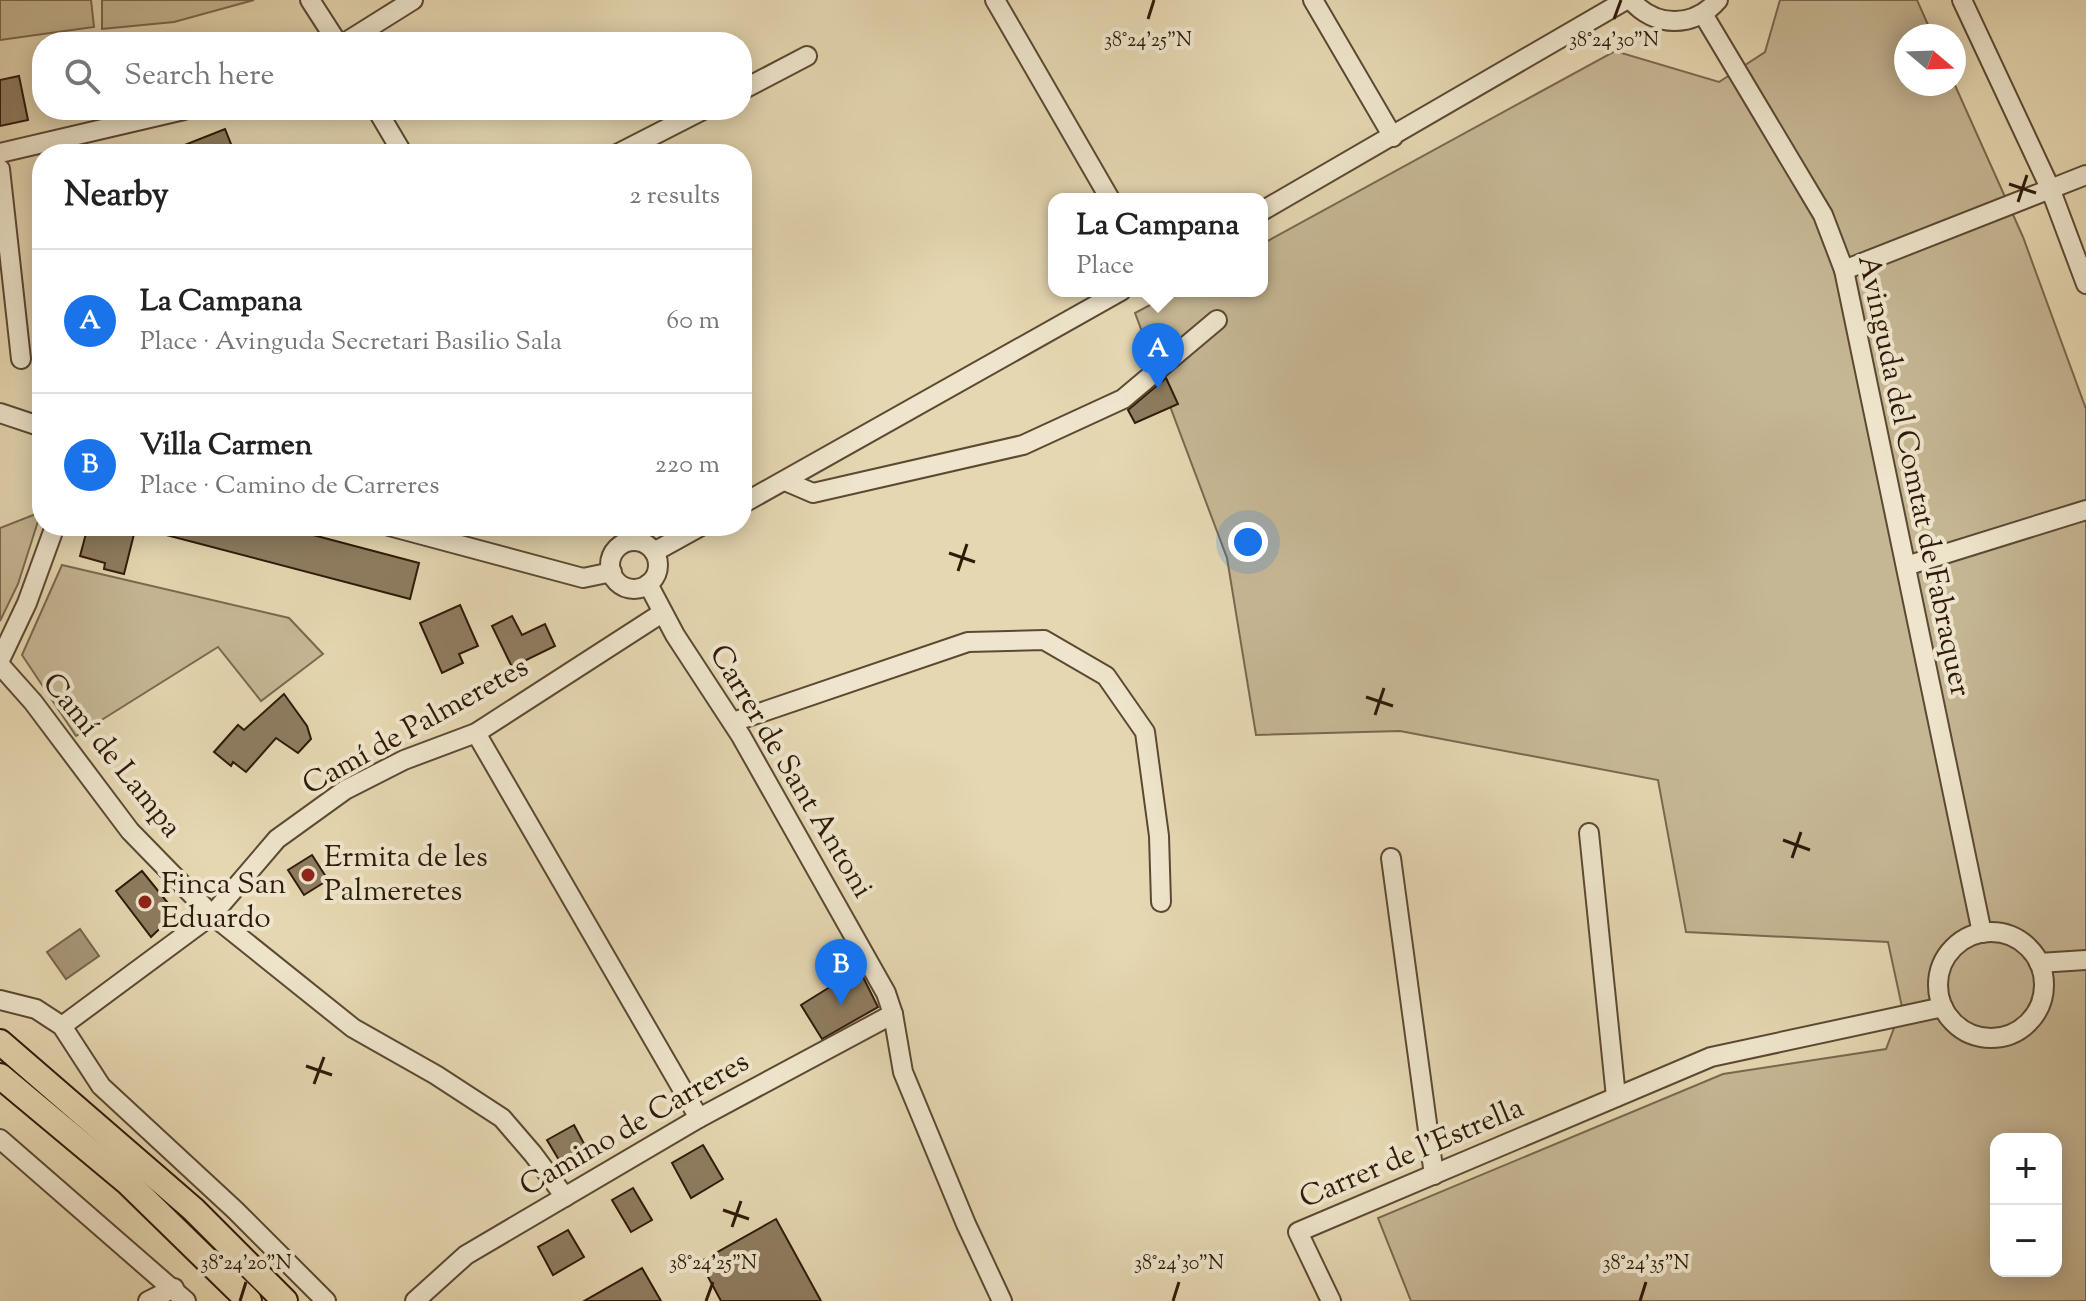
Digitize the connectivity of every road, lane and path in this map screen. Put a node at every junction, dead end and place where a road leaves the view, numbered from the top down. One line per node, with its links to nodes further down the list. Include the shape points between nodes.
1 (310, 0): 9 (street)
2 (413, 0): 10 (street)
3 (995, 0): 25 (street)
4 (1313, 0): 16 (street)
5 (1629, 0): 8 (street, via 1666,22); 16 (street)
6 (1718, 0): 8 (street)
7 (1962, 0): 24 (street)
8 (1703, 14): 27 (street, Avinguda del Comtat de Fabraquer, via 1823,215)
9 (331, 32)
10 (362, 32)
11 (807, 56): 12 (street)
12 (752, 85)
13 (141, 120): 17 (street)
14 (383, 120): 18 (street)
15 (683, 120): 19 (street)
16 (1393, 137): 26 (street)
17 (39, 144)
18 (397, 144)
19 (637, 144)
20 (32, 146): 21 (street)
21 (0, 153)
22 (0, 169): 31 (street)
23 (2086, 175): 24 (street)
24 (2050, 188): 27 (street); 28 (street)
25 (1107, 193)
26 (1268, 208)
27 (1844, 270): 43 (street, Avinguda del Comtat de Fabraquer)
28 (2086, 284)
29 (1110, 297): 34 (street)
30 (1217, 320): 34 (street, via 1123,399 1023,445 813,493)
31 (21, 359)
32 (0, 413): 33 (street)
33 (32, 424)
34 (785, 481): 35 (street)
35 (752, 499)
36 (2086, 510): 43 (street)
37 (51, 536): 47 (street)
38 (426, 536): 44 (street, via 583,578)
39 (621, 536): 44 (street)
40 (627, 536): 42 (street)
41 (683, 536): 42 (street)
42 (654, 552): 45 (street, via 658,565)
43 (1906, 566): 54 (street, Avinguda del Comtat de Fabraquer)
44 (612, 572): 45 (street, via 627,588)
45 (648, 584): 46 (street, Carrer de Sant Antoni)
46 (662, 613): 48 (street, Carrer de Sant Antoni); 49 (street, Camí de Palmeretes)
47 (0, 663): 53 (street, Camí de Lampa, via 130,831)
48 (733, 722): 52 (street, via 968,642 1044,640 1106,676 1145,732 1159,836); 59 (street, Carrer de Sant Antoni)
49 (476, 733): 53 (street, Camí de Palmeretes, via 345,790 277,839); 64 (street)
50 (1589, 833): 63 (street)
51 (1391, 858): 66 (street)
52 (1161, 902)
53 (212, 915): 60 (street, Camí de Palmeretes); 67 (street, Camí de Lampa, via 353,1028 502,1118)
54 (1982, 933): 56 (street, via 2015,938); 58 (street, via 1966,938 1944,961 1939,984)
55 (2086, 960): 56 (street)
56 (2039, 963): 58 (street, via 2044,979 2040,1003 2013,1034 1973,1035 1952,1021)
57 (0, 1000): 60 (street, via 36,1009)
58 (1943, 1007): 63 (street, Carrer de l'Estrella, via 1711,1057)
59 (893, 1014): 64 (street, Camino de Carreres); 74 (street, Carrer de Sant Antoni, via 903,1072)
60 (62, 1026): 72 (street, via 101,1086)
61 (0, 1042): 71 (main road, via 193,1209)
62 (0, 1076): 70 (main road, via 127,1182)
63 (1616, 1097): 66 (street, Carrer de l'Estrella)
64 (699, 1118): 67 (street, Camino de Carreres)
65 (0, 1139): 68 (street)
66 (1434, 1175): 75 (street, Carrer de l'Estrella, via 1298,1232)
67 (565, 1197): 73 (street, Camino de Carreres, via 466,1255)
68 (180, 1295): 69 (street)
69 (148, 1301)
70 (249, 1301)
71 (285, 1301)
72 (326, 1301)
73 (415, 1301)
74 (1002, 1301)
75 (1331, 1301)

